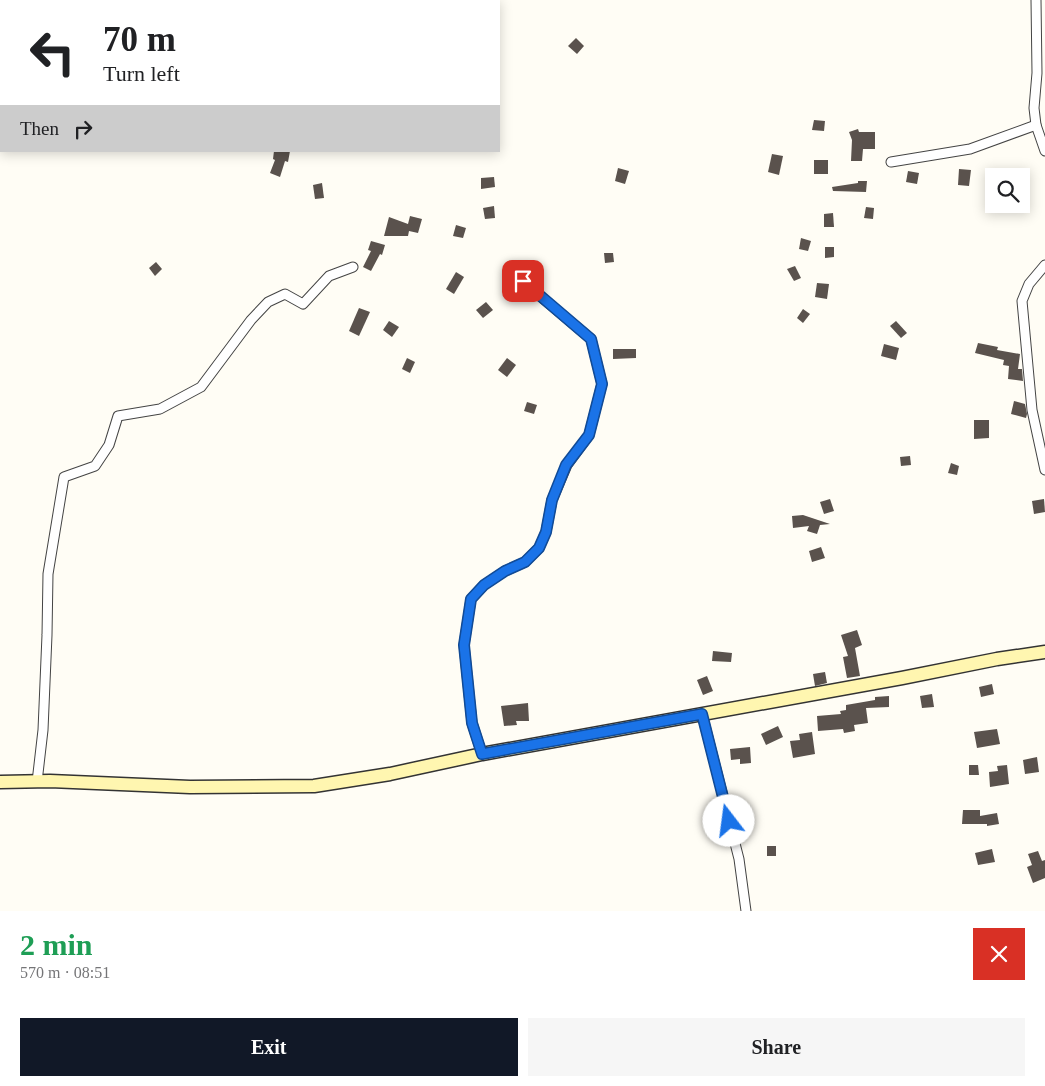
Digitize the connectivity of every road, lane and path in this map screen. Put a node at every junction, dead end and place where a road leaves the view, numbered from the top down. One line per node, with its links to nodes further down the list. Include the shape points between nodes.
1 (1036, 0): 2 (street)
2 (1036, 126): 3 (street); 4 (street, via 970,150)
3 (1045, 151)
4 (891, 162)
5 (1045, 265): 8 (street, via 1029,284 1022,301 1032,410)
6 (353, 267): 13 (street, via 329,276 303,304 286,294 268,302 250,320 201,387 160,409 118,416 109,445 95,466 64,477 48,574 43,721)
7 (509, 270): 11 (street, via 591,339 602,384 589,435 566,465 539,548 525,562 484,585 471,599 464,645 472,723)
8 (1045, 470)
9 (1045, 652): 10 (main road)
10 (702, 714): 11 (main road); 14 (street, via 739,859)
11 (482, 754): 13 (main road, via 314,786)
12 (0, 782): 13 (main road)
13 (37, 782)
14 (746, 911)

